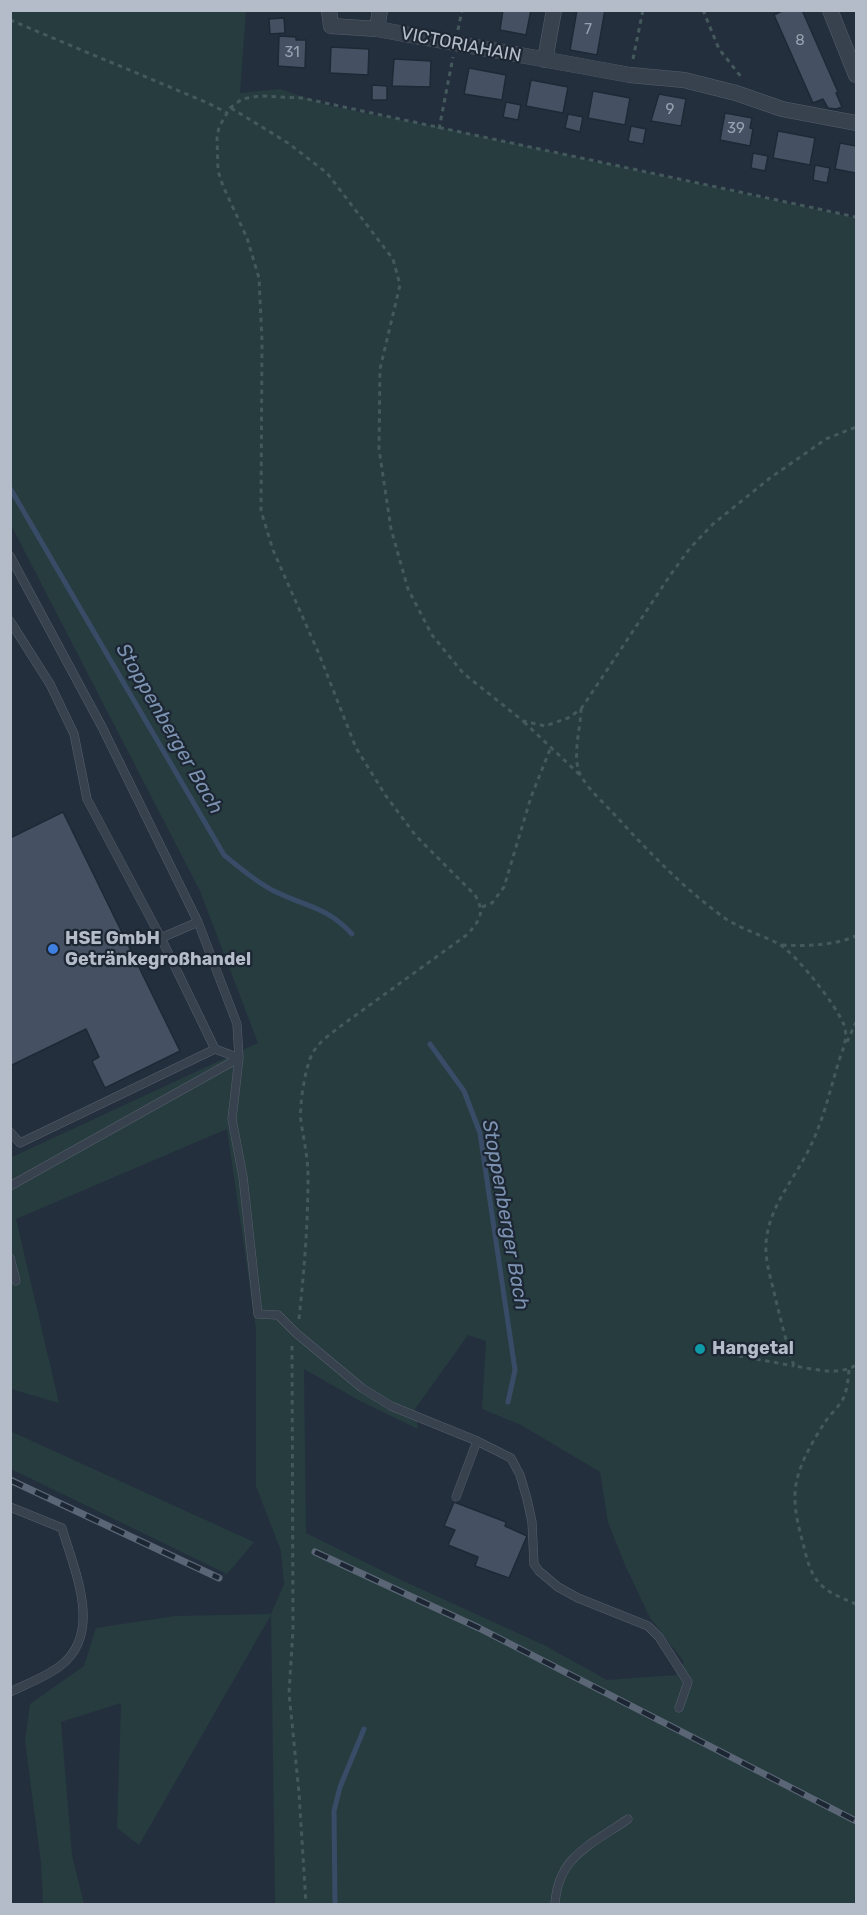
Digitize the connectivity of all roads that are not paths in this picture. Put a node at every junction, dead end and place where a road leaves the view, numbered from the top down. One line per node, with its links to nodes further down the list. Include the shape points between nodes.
1 (330, 10): 5 (street, VICTORIAHAIN, via 331,26)
2 (380, 10): 5 (street, VICTORIAHAIN)
3 (554, 10): 6 (street, VICTORIAHAIN)
4 (830, 10): 7 (street)
5 (377, 29): 6 (street, VICTORIAHAIN)
6 (545, 60): 8 (street, VICTORIAHAIN, via 630,75 674,78 782,109)
7 (856, 75)
8 (856, 123)
9 (10, 556): 11 (lane, via 102,727)
10 (10, 621): 12 (lane, via 50,684 74,734 87,799)
11 (198, 922): 12 (lane); 14 (lane, via 237,1024)
12 (161, 938): 13 (lane)
13 (215, 1049): 14 (lane); 15 (lane, via 20,1143)
14 (239, 1058): 16 (lane); 19 (lane, via 232,1119 243,1176 258,1314 278,1315 362,1388 391,1406)
15 (10, 1132)
16 (10, 1186)
17 (10, 1258): 18 (lane)
18 (16, 1281)
19 (477, 1441): 20 (lane); 23 (lane, via 512,1458 532,1522 534,1564 539,1571 578,1598 648,1626 688,1682)
20 (456, 1497)
21 (10, 1507): 22 (lane, via 62,1528 82,1597 84,1623 77,1648 68,1659)
22 (10, 1692)
23 (679, 1708)
24 (628, 1819): 25 (lane, via 570,1860 560,1877)
25 (555, 1905)

